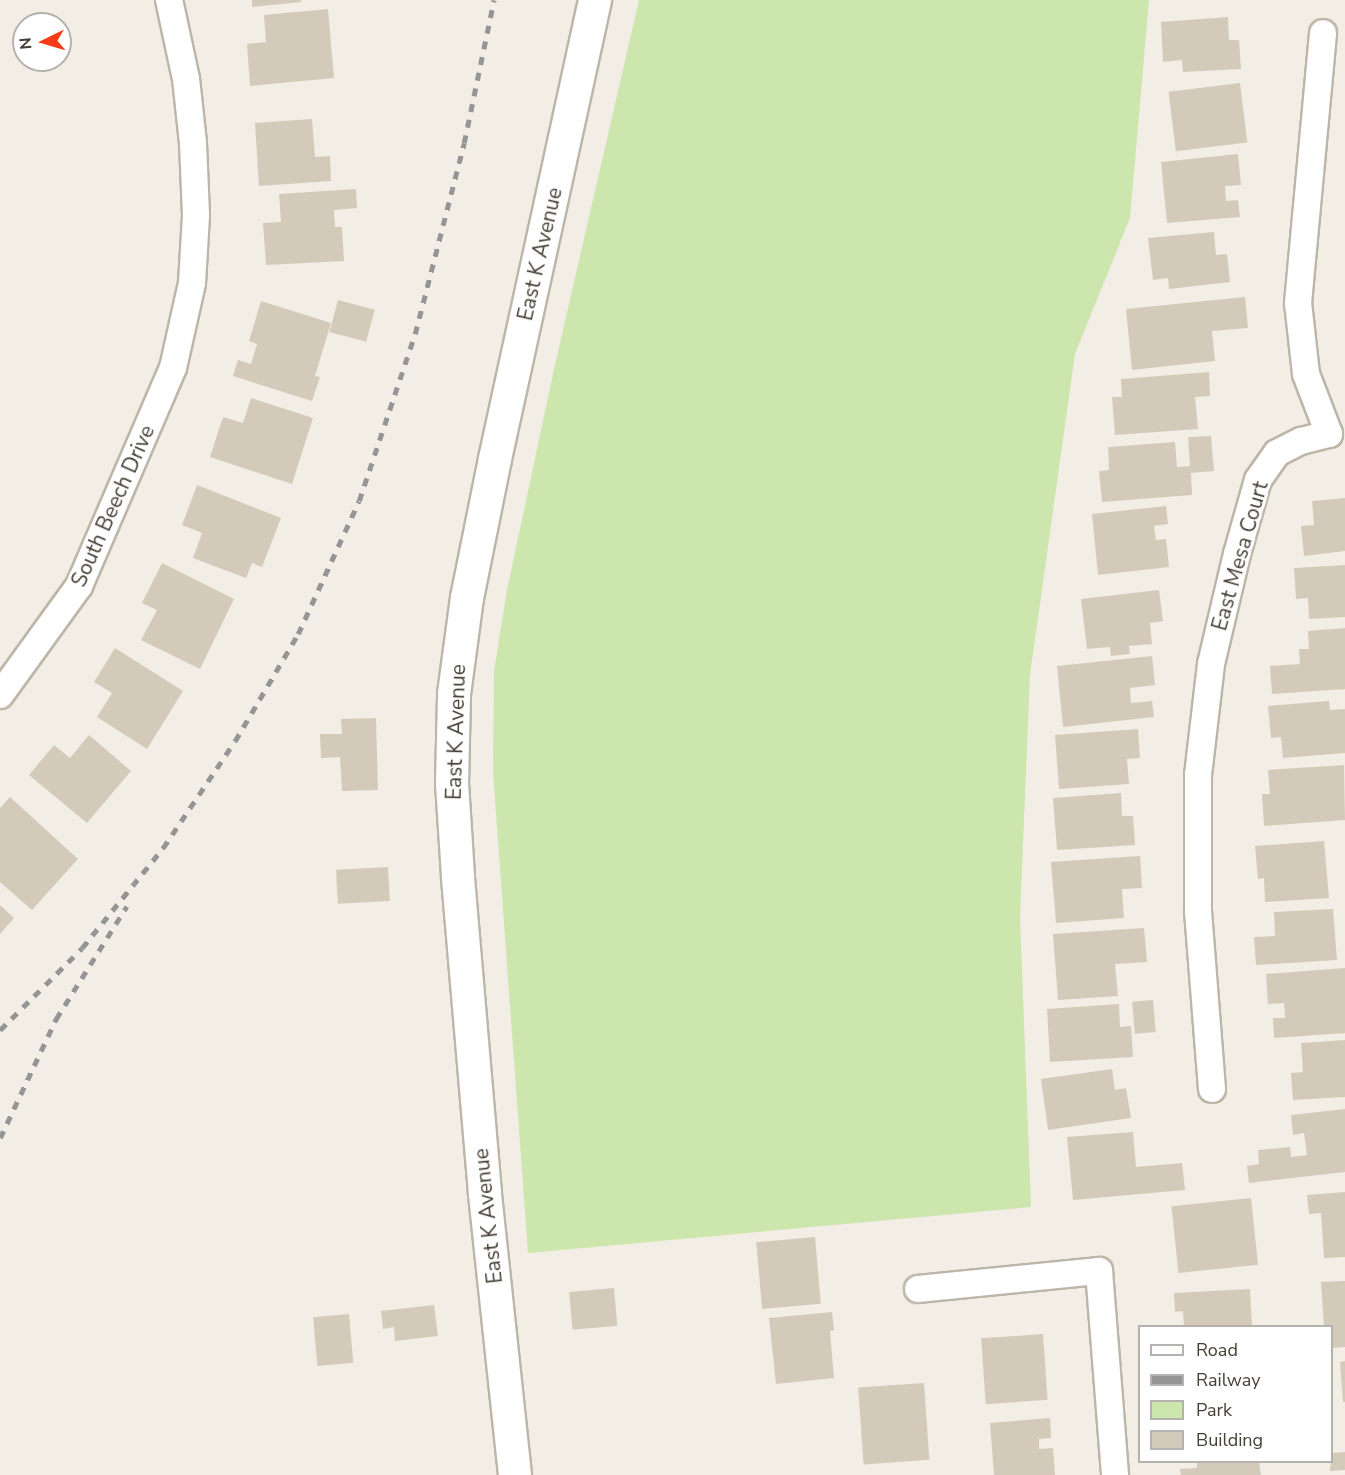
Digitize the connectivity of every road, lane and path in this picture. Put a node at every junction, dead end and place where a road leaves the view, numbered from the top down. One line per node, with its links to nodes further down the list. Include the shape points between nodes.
1 (169, 0): 5 (street, South Beech Drive, via 186,79 194,143 196,215 192,283 173,368 79,586)
2 (595, 0): 8 (street, East K Avenue, via 495,459 465,608 454,694 452,784 457,866 486,1205)
3 (1323, 33): 4 (street, East Mesa Court, via 1298,303 1306,374)
4 (1337, 433): 6 (street, East Mesa Court, via 1301,441 1277,453 1258,480 1211,664 1198,775 1198,911)
5 (0, 695)
6 (1212, 1089)
7 (918, 1289): 9 (street, via 1099,1270)
8 (515, 1475)
9 (1115, 1475)

